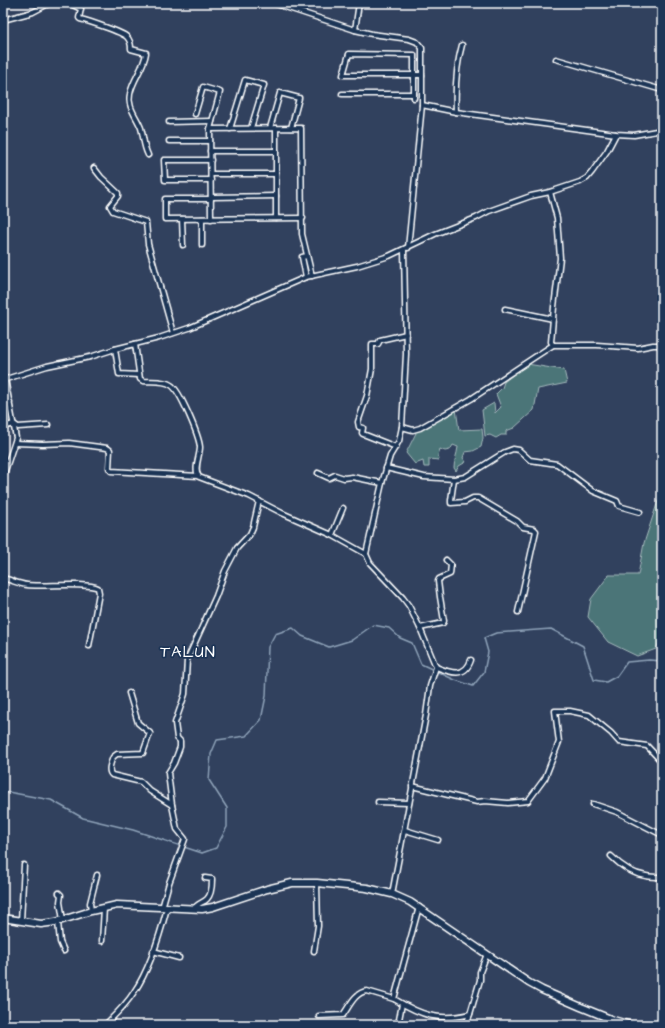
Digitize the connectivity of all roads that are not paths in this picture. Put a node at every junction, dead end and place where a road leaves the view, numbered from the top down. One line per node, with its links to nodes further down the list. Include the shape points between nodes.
1 (50, 3): 5 (street, via 33,12)
2 (69, 3): 30 (street, via 82,9 80,19 126,37 131,49 146,54 130,96 133,113 141,128)
3 (273, 3): 6 (street)
4 (359, 3): 6 (street)
5 (3, 20)
6 (355, 30): 10 (street, via 417,42 422,48)
7 (462, 45): 14 (street, via 455,94)
8 (556, 59): 11 (street)
9 (414, 75): 9 (street, via 414,55 349,54 343,75); 10 (street); 12 (street, via 414,96)
10 (422, 75): 13 (street)
11 (662, 90)
12 (342, 94)
13 (422, 105): 14 (street); 46 (street)
14 (456, 112): 25 (street)
15 (195, 114): 17 (street, via 203,87 220,92)
16 (169, 122): 17 (street)
17 (212, 122): 22 (street)
18 (251, 128): 19 (street); 23 (street); 23 (street, via 264,85 245,80)
19 (270, 128): 20 (street); 21 (street, via 280,93 299,98)
20 (276, 128): 21 (street); 29 (street)
21 (291, 128): 40 (street, via 301,128)
22 (210, 129): 23 (street); 27 (street)
23 (230, 129)
24 (662, 130): 25 (street, via 634,135)
25 (616, 134): 36 (street, via 587,178)
26 (169, 141): 27 (street)
27 (210, 141): 28 (street)
28 (210, 151): 29 (street); 31 (street)
29 (276, 151): 34 (street)
30 (148, 155)
31 (210, 160): 33 (street); 35 (street, via 164,160 164,167 165,180)
32 (94, 168): 52 (street, via 118,193 111,208 114,212 146,222 148,244)
33 (211, 174): 34 (street); 35 (street)
34 (276, 174): 37 (street)
35 (211, 180): 38 (street)
36 (550, 192): 46 (street, via 489,211); 51 (street, via 557,218 560,258)
37 (276, 196): 38 (street); 39 (street)
38 (211, 198): 41 (street, via 165,200 165,219); 43 (street)
39 (276, 218): 40 (street); 43 (street)
40 (303, 218): 47 (street, via 302,234)
41 (182, 219): 42 (street); 44 (street)
42 (202, 219): 43 (street); 45 (street)
43 (211, 219)
44 (183, 245)
45 (202, 245)
46 (406, 249): 48 (street, via 363,264); 53 (street)
47 (307, 256): 48 (street); 49 (street, via 302,257)
48 (312, 276): 49 (street)
49 (306, 277): 52 (street)
50 (505, 308): 51 (street)
51 (553, 319): 55 (street)
52 (173, 334): 54 (street)
53 (406, 334): 65 (street); 67 (street, via 372,344 372,369 367,396 358,422 359,427 363,428 363,434)
54 (134, 344): 57 (street); 58 (street)
55 (553, 345): 56 (street, via 638,348); 65 (street, via 471,399 420,428 416,430)
56 (662, 345)
57 (115, 349): 58 (street, via 119,374); 59 (street)
58 (139, 375): 70 (street, via 143,381 167,383 175,389 199,441)
59 (4, 380): 60 (street)
60 (10, 402): 61 (street); 62 (street)
61 (3, 404)
62 (14, 424): 63 (street, via 18,427); 64 (street); 66 (street)
63 (48, 425)
64 (3, 427)
65 (402, 427): 67 (street)
66 (15, 443): 70 (street, via 69,443 107,448 110,450 111,471); 71 (street)
67 (396, 447): 68 (street)
68 (386, 468): 72 (street); 73 (street)
69 (318, 473): 73 (street, via 329,478 335,475)
70 (198, 476): 74 (street)
71 (3, 477)
72 (454, 479): 76 (street, via 465,477 505,452 519,450 530,460 557,464 593,491 617,501 619,506); 81 (street, via 451,503 477,498 523,527 536,531)
73 (382, 483): 78 (street)
74 (259, 501): 77 (street); 92 (street, via 250,534 237,548 225,571 186,662 185,694 175,723 180,746 168,776)
75 (343, 508): 77 (street)
76 (640, 512)
77 (332, 535): 78 (street)
78 (366, 554): 82 (street, via 370,563 406,602)
79 (446, 560): 82 (street, via 451,565 450,574 438,581 444,621)
80 (3, 578): 83 (street, via 26,585 97,587 99,593)
81 (518, 612)
82 (420, 628): 85 (street)
83 (89, 646)
84 (471, 660): 85 (street, via 463,672)
85 (436, 668): 88 (street, via 430,686)
86 (129, 693): 92 (street, via 138,723 150,732 143,753 115,755 112,758 110,772 112,775 141,782)
87 (662, 762): 88 (street, via 647,746 619,742 589,715 555,711 559,742 545,778 528,801 477,802)
88 (412, 786): 90 (street)
89 (378, 802): 90 (street)
90 (409, 803): 93 (street)
91 (593, 804): 94 (street, via 617,812)
92 (172, 805): 106 (street, via 175,824 184,838 184,844 169,883)
93 (405, 830): 95 (street); 103 (street)
94 (662, 835)
95 (438, 840)
96 (611, 856): 99 (street, via 632,873)
97 (24, 865): 110 (street)
98 (97, 876): 108 (street, via 90,902)
99 (662, 877)
100 (205, 878): 107 (street, via 212,879 209,897)
101 (317, 883): 103 (main road, via 367,888); 107 (main road, via 292,883 213,907); 115 (street, via 318,926)
102 (59, 893): 111 (street)
103 (392, 894): 104 (main road)
104 (419, 907): 116 (main road); 118 (street)
105 (104, 908): 106 (main road, via 121,905); 108 (main road); 112 (street)
106 (165, 908): 107 (main road); 114 (street)
107 (194, 909)
108 (91, 911): 111 (main road)
109 (3, 918): 110 (main road)
110 (21, 921): 111 (main road, via 42,924)
111 (60, 921): 113 (street, via 60,942)
112 (102, 941)
113 (64, 951)
114 (153, 951): 117 (street); 122 (street, via 134,993)
115 (314, 951)
116 (487, 954): 120 (street); 125 (main road, via 542,990)
117 (179, 958)
118 (394, 999): 119 (street); 121 (street, via 363,991 343,1015)
119 (402, 1004): 120 (street, via 428,1016 450,1018); 123 (street)
120 (470, 1014): 124 (street)
121 (319, 1016)
122 (105, 1025)
123 (398, 1025)
124 (466, 1025)
125 (631, 1025)

